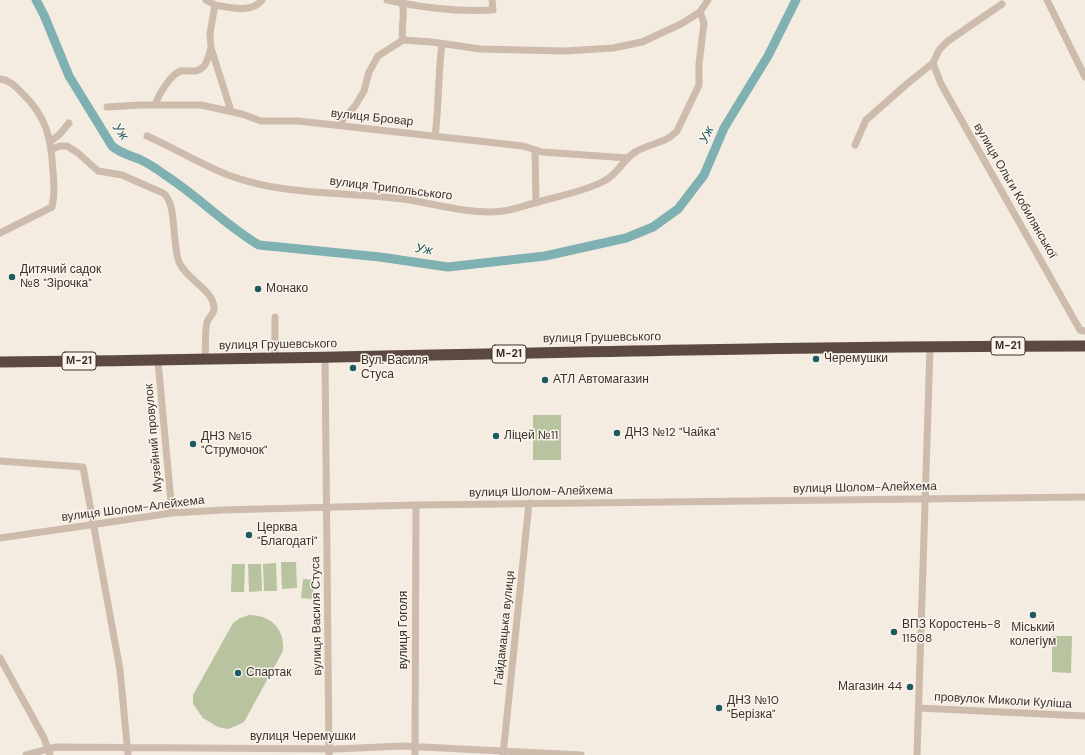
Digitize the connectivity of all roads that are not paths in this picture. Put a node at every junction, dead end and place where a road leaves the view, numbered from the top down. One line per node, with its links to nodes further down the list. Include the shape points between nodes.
1 (206, 0): 9 (street)
2 (262, 0): 9 (street, via 249,8)
3 (387, 0): 7 (street)
4 (492, 0): 7 (street, via 493,10 456,12)
5 (708, 0): 10 (street)
6 (1047, 0): 15 (street)
7 (402, 3): 11 (street)
8 (1002, 4): 14 (street, via 948,41)
9 (215, 6): 13 (street, via 210,34)
10 (700, 12): 12 (street, via 642,42 614,48 565,51 480,49); 28 (street, via 704,23 696,93 677,131 671,137 662,143 637,150)
11 (403, 40): 12 (street); 21 (street, via 378,56 355,106)
12 (442, 44): 23 (street)
13 (211, 48): 17 (street, via 203,67 196,71 181,71 172,77 158,95); 19 (street)
14 (932, 63): 25 (street, via 866,120); 32 (street, вулиця Ольги Кобилянської, via 941,84)
15 (1085, 77)
16 (0, 78): 24 (street, via 11,82 34,107)
17 (155, 105): 18 (street, вулиця Бровар); 19 (street, вулиця Бровар, via 201,105)
18 (111, 108)
19 (231, 111): 21 (street, вулиця Бровар, via 261,121)
20 (69, 123): 24 (street)
21 (338, 125): 23 (street, вулиця Бровар)
22 (147, 136): 29 (street, вулиця Трипольського, via 229,175 271,187 410,200 490,211 504,211)
23 (435, 136): 27 (street, вулиця Бровар, via 523,146)
24 (51, 141): 26 (street)
25 (855, 145)
26 (52, 149): 30 (street, via 55,194 52,207); 37 (street, via 67,146 98,170 122,175 168,196 179,262 210,297 214,306 214,312 207,321)
27 (535, 150): 28 (street, вулиця Бровар); 29 (street)
28 (628, 158): 29 (street, вулиця Трипольського, via 616,174 605,181 576,192)
29 (536, 202)
30 (0, 233)
31 (275, 317): 36 (street)
32 (1082, 330)
33 (1085, 346): 34 (highway, вулиця Грушевського / М-21)
34 (930, 347): 35 (highway, вулиця Грушевського / М-21); 42 (street)
35 (325, 357): 36 (highway, вулиця Грушевського / М-21); 45 (street, вулиця Василя Стуса)
36 (275, 358): 37 (highway, вулиця Грушевського / М-21)
37 (205, 360): 38 (highway, вулиця Грушевського / М-21)
38 (158, 361): 39 (highway, вулиця Грушевського / М-21); 46 (street, Музейний провулок)
39 (0, 362)
40 (0, 461): 47 (street, via 83,467)
41 (1085, 497): 42 (street, вулиця Шолом-Алейхема)
42 (925, 498): 43 (street, вулиця Шолом-Алейхема); 50 (street)
43 (529, 503): 44 (street, вулиця Шолом-Алейхема); 56 (street, Гайдамацька вулиця)
44 (416, 505): 45 (street, вулиця Шолом-Алейхема); 53 (street, вулиця Гоголя)
45 (326, 506): 46 (street, вулиця Шолом-Алейхема); 55 (street, вулиця Василя Стуса)
46 (172, 513): 47 (street, вулиця Шолом-Алейхема)
47 (94, 524): 48 (street, вулиця Шолом-Алейхема); 52 (street, via 120,670)
48 (0, 538)
49 (0, 658): 54 (street, via 44,738)
50 (919, 708): 51 (street, провулок Миколи Куліша); 62 (street)
51 (1085, 716)
52 (127, 747): 54 (street, вулиця Черемушки, via 64,746); 55 (street, вулиця Черемушки); 59 (street)
53 (415, 747): 55 (street, вулиця Черемушки); 56 (street, вулиця Черемушки); 60 (street, вулиця Гоголя)
54 (49, 752): 58 (street, вулиця Черемушки)
55 (329, 752)
56 (503, 753): 57 (street, вулиця Черемушки)
57 (557, 754): 61 (street, вулиця Черемушки)
58 (26, 755)
59 (128, 755)
60 (415, 755)
61 (581, 755)
62 (917, 755)

